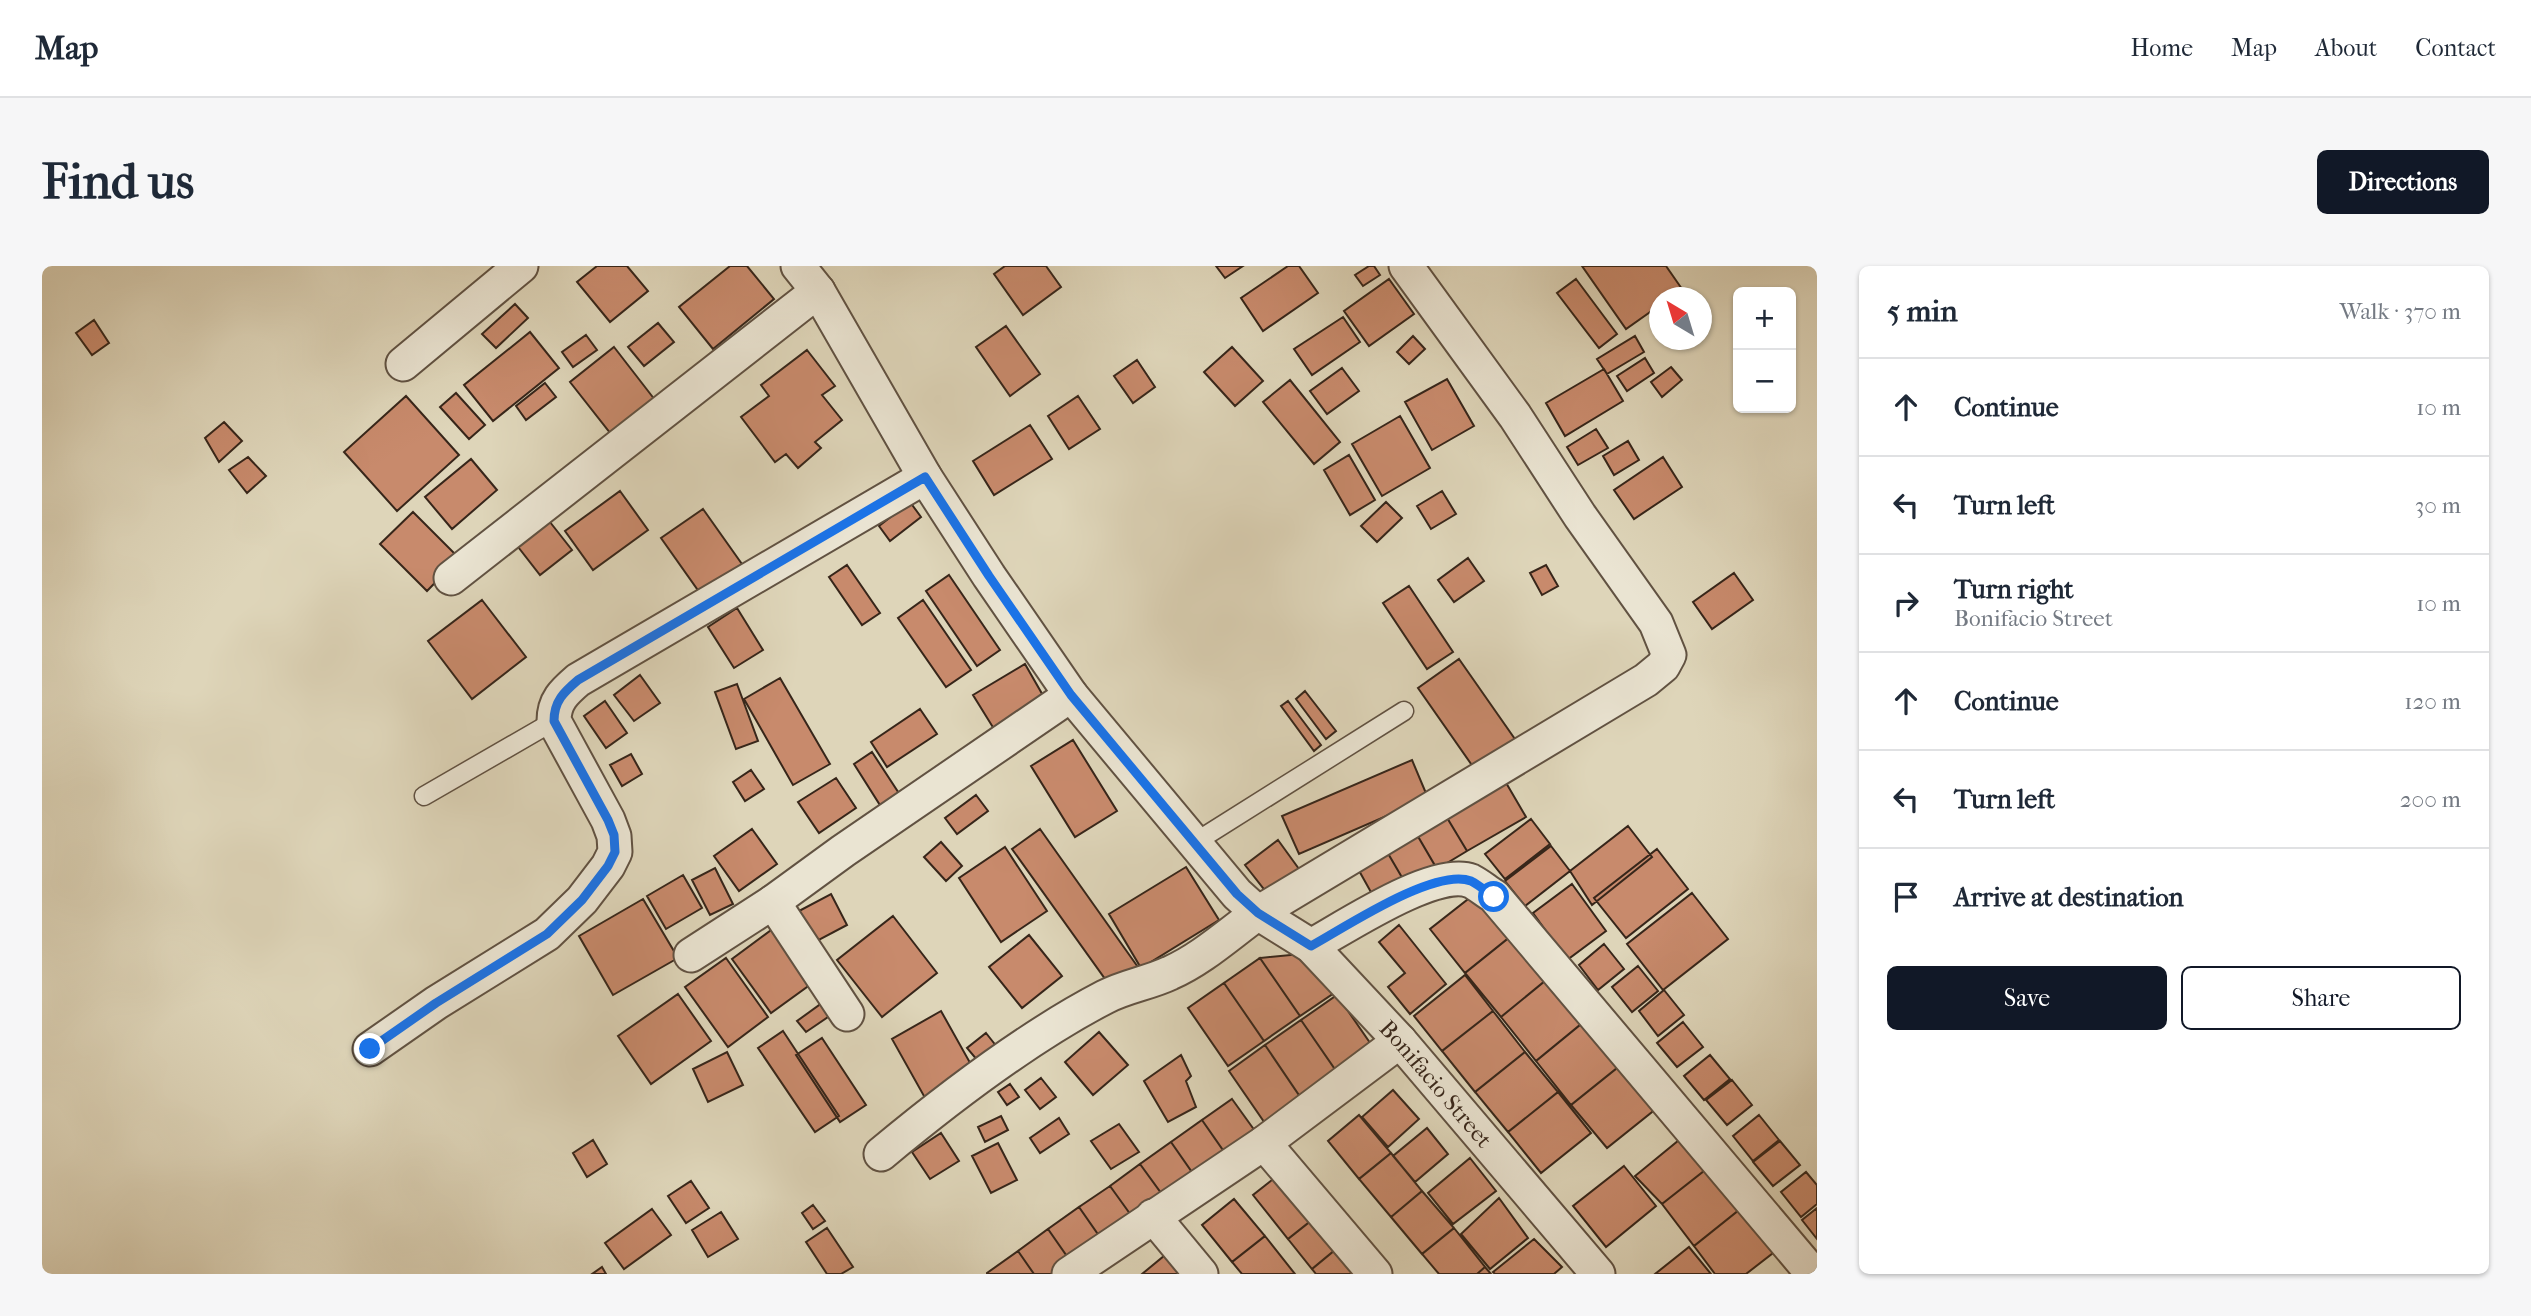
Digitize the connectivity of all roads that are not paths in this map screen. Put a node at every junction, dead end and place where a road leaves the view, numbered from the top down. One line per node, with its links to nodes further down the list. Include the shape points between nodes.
1 (522, 266): 4 (street)
2 (1406, 266): 13 (street, via 1656,623 1669,655 1646,680)
3 (808, 279): 5 (street, Bonifacio Street); 6 (street)
4 (403, 364)
5 (925, 477): 7 (street, Bonifacio Street); 9 (street, via 578,680 562,694 554,708)
6 (451, 578)
7 (1071, 695): 11 (street, Bonifacio Street); 12 (street)
8 (1404, 711): 11 (lane)
9 (554, 721): 10 (lane); 18 (street, via 614,835 615,852 608,866 547,934)
10 (424, 796)
11 (1194, 843): 13 (street, Bonifacio Street)
12 (773, 902): 15 (street); 16 (street)
13 (1258, 913): 14 (street, Bonifacio Street); 20 (street, via 1170,974 1105,997 1018,1050)
14 (1311, 946): 17 (street, Bonifacio Street); 26 (street, via 1409,892 1444,880 1470,881 1486,891)
15 (691, 955)
16 (847, 1014)
17 (1399, 1041): 19 (street); 25 (street, Bonifacio Street)
18 (370, 1049)
19 (1264, 1143): 21 (street); 24 (street)
20 (881, 1154)
21 (1153, 1216): 22 (street); 23 (street)
22 (1069, 1274)
23 (1201, 1274)
24 (1375, 1274)
25 (1598, 1274)
26 (1813, 1274)

